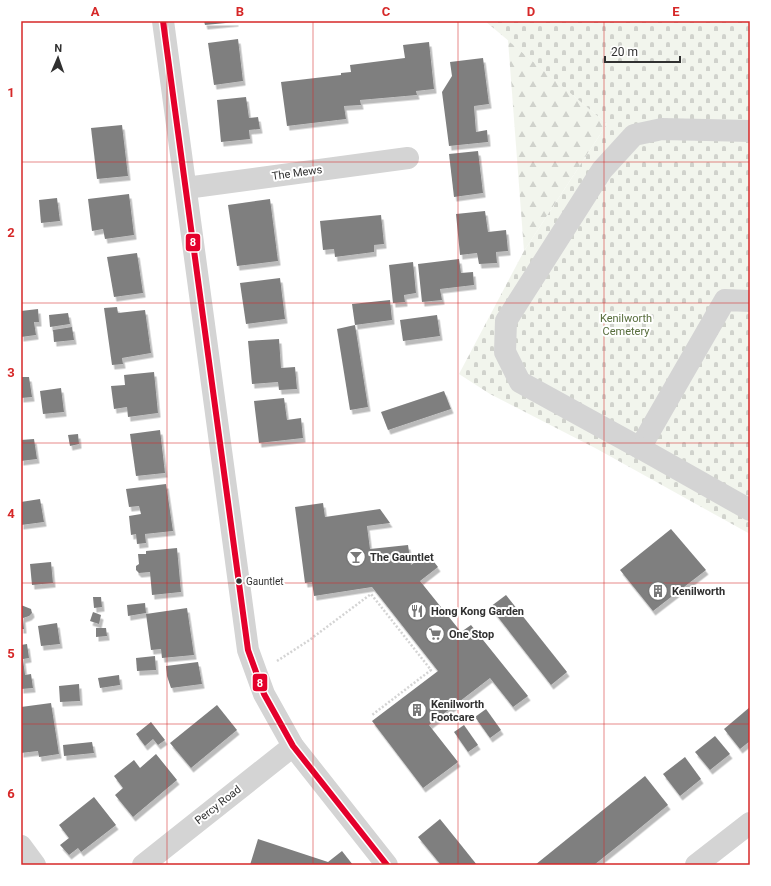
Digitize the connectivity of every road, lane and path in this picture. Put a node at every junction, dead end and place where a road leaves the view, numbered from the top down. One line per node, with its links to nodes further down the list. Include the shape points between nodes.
1 (163, 21): 4 (street)
2 (750, 131): 6 (street, via 662,129 634,135 602,170 506,321 505,352 520,382)
3 (408, 158): 4 (street, The Mews)
4 (186, 188): 8 (street, via 248,650)
5 (750, 301): 6 (street, via 725,300)
6 (640, 448): 7 (street)
7 (750, 510)
8 (255, 671): 9 (path, via 268,666 308,641 371,594 431,670); 10 (street, via 264,694)
9 (372, 715)
10 (293, 746): 14 (street, Percy Road); 15 (street)
11 (750, 823): 16 (street)
12 (21, 846): 13 (street)
13 (35, 865)
14 (143, 865)
15 (387, 865)
16 (696, 865)

